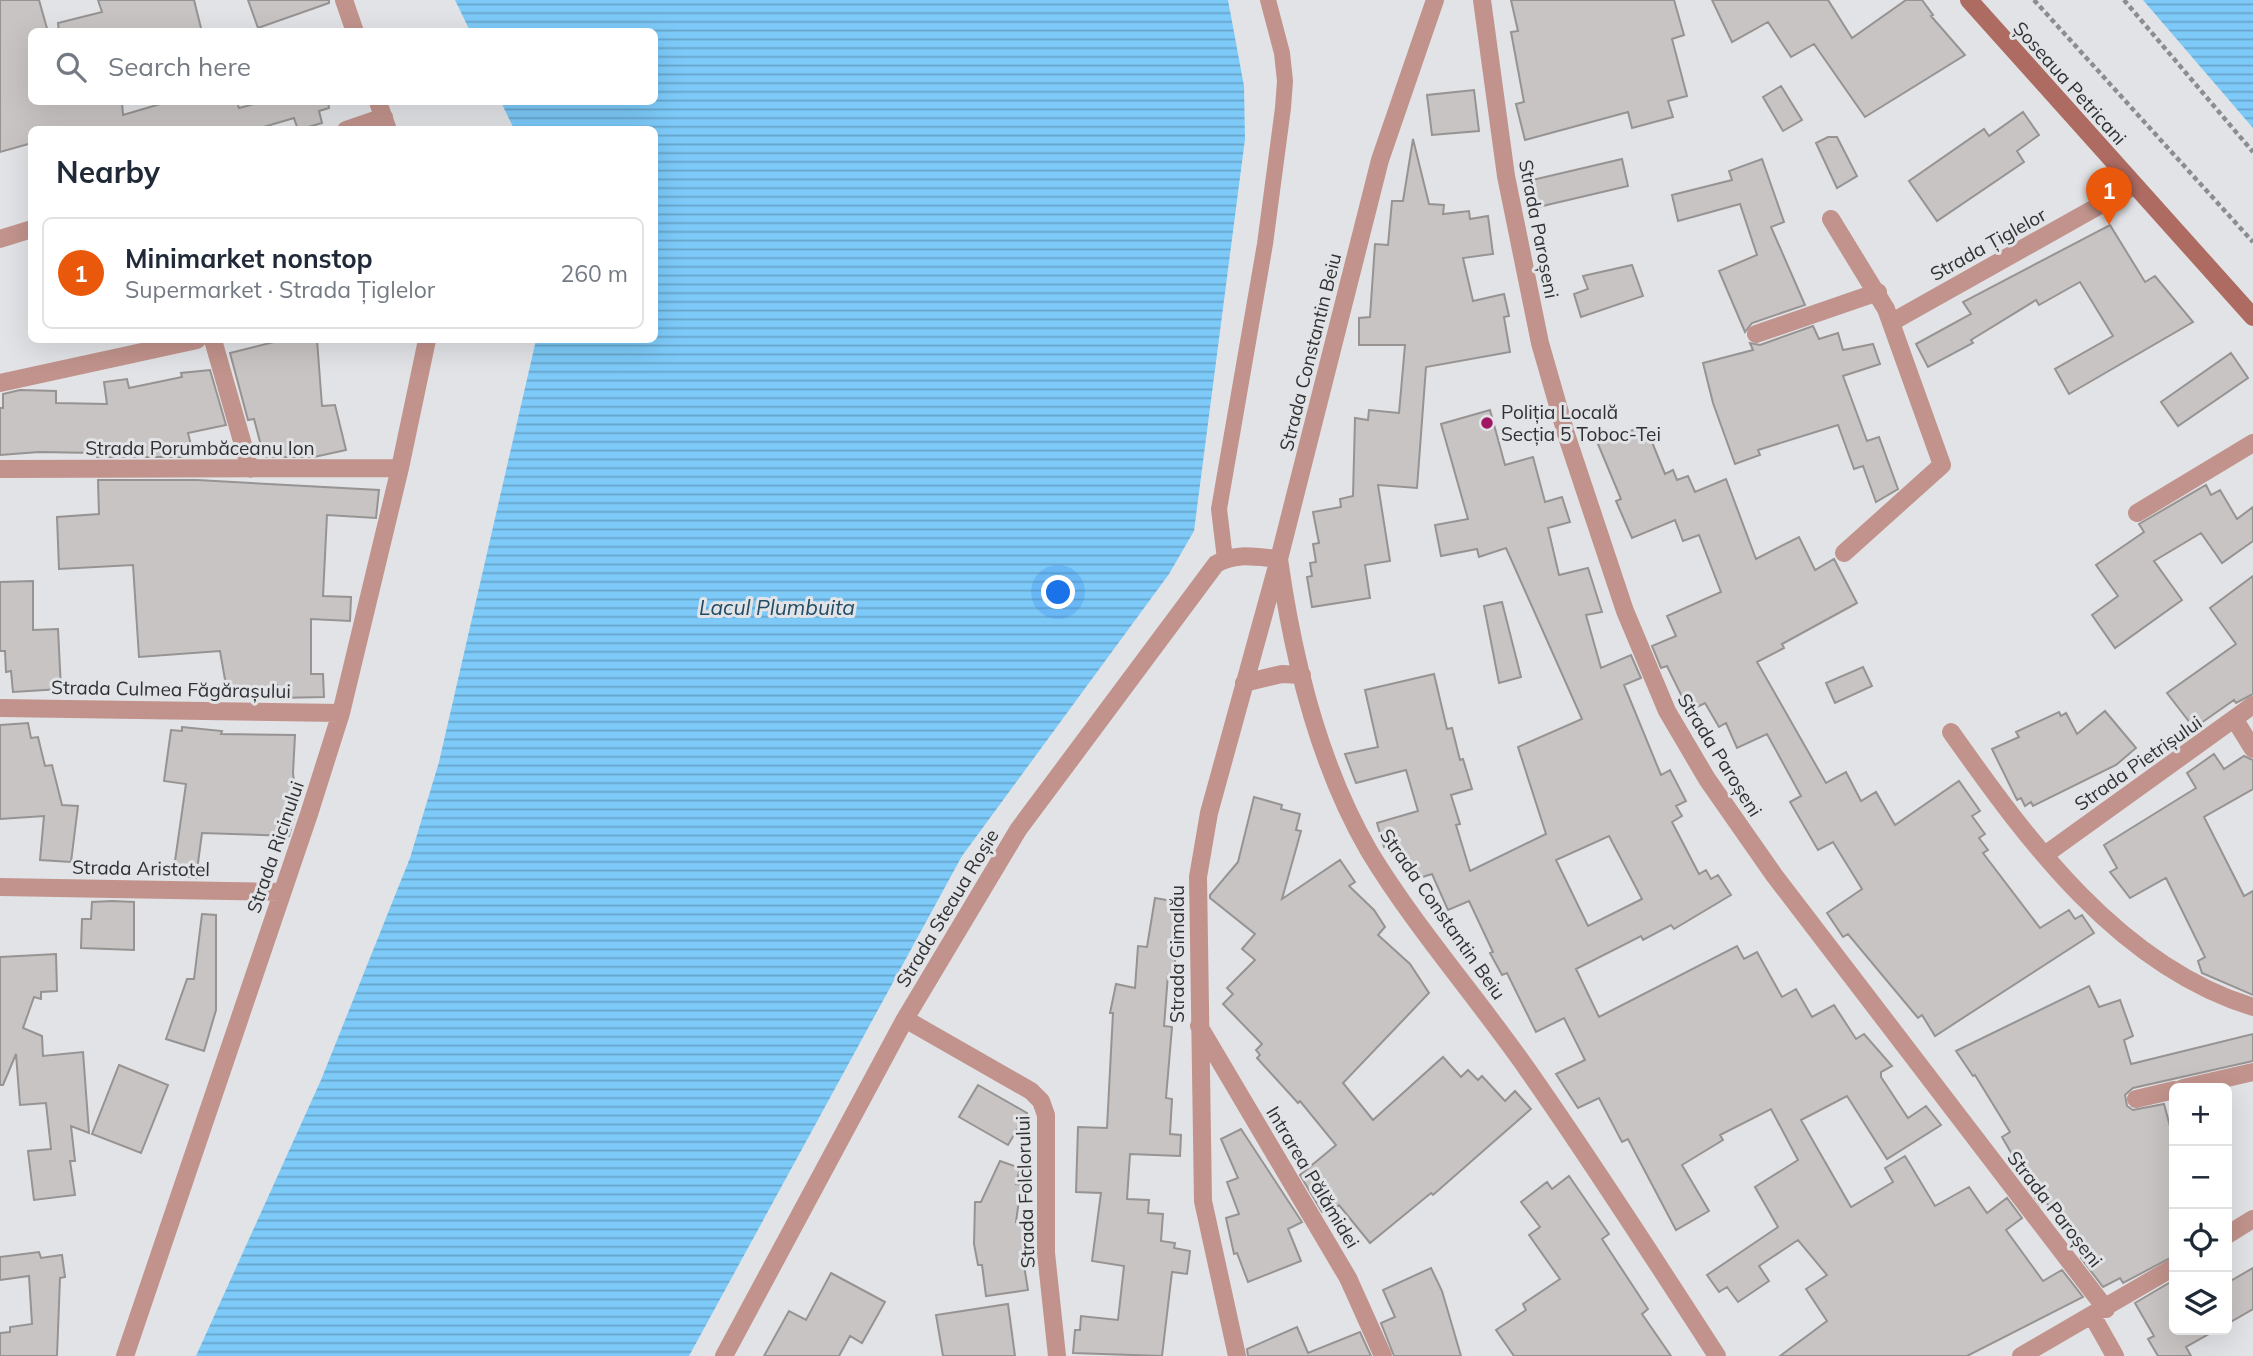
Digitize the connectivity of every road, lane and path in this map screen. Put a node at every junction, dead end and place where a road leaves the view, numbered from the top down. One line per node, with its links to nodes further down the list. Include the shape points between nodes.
1 (344, 0): 8 (street)
2 (1268, 0): 31 (lane, via 1282,53 1283,108 1265,244 1219,509)
3 (1435, 0): 32 (street, Strada Constantin Beiu, via 1380,160)
4 (1482, 0): 54 (street, Strada Paroșeni, via 1506,176 1540,343 1625,611 1667,711 1707,779 1774,875)
5 (1969, 0): 12 (main road, Șoseaua Petricani)
6 (2034, 0): 16 (path)
7 (2124, 0): 11 (path)
8 (354, 28)
9 (383, 116): 10 (street)
10 (357, 126)
11 (2253, 152)
12 (2134, 186): 18 (main road, Șoseaua Petricani); 19 (street, Strada Țiglelor)
13 (1831, 219): 17 (street)
14 (28, 230): 15 (street)
15 (0, 239)
16 (2253, 242)
17 (1878, 292): 19 (street); 20 (street)
18 (2253, 317)
19 (1892, 323): 30 (street, via 1942,465)
20 (1755, 334)
21 (183, 343): 24 (street)
22 (214, 343): 28 (street)
23 (426, 343): 26 (street, Strada Ricinului)
24 (0, 383)
25 (2253, 443): 29 (street)
26 (400, 468): 28 (street, Strada Porumbăceanu Ion); 37 (street, Strada Ricinului)
27 (0, 469): 28 (street, Strada Porumbăceanu Ion)
28 (250, 469)
29 (2137, 513)
30 (1844, 553)
31 (1225, 559): 32 (street); 45 (street, Strada Steaua Roșie, via 1216,564 1026,819)
32 (1279, 559): 33 (street, Strada Constantin Beiu); 34 (street, Strada Gimalău)
33 (1302, 675): 34 (street, via 1282,674); 60 (street, Strada Constantin Beiu, via 1335,783 1369,850 1583,1150)
34 (1244, 683): 46 (street, Strada Gimalău, via 1199,856)
35 (2253, 705): 38 (street, Strada Pietrișului)
36 (0, 708): 37 (street, Strada Culmea Făgărașului)
37 (341, 713): 43 (street, Strada Ricinului)
38 (2235, 720): 40 (street); 41 (street, Strada Pietrișului)
39 (1951, 732): 41 (street)
40 (2253, 749)
41 (2046, 854): 44 (street, via 2156,961 2195,985)
42 (0, 887): 43 (street, Strada Aristotel)
43 (282, 892): 55 (street, Strada Ricinului)
44 (2253, 1007)
45 (905, 1019): 56 (street, Strada Steaua Roșie); 57 (street, Strada Folclorului, via 1041,1101 1046,1115 1046,1253)
46 (1198, 1024): 58 (street, Strada Gimalău, via 1203,1201); 59 (street, Intrarea Pălămidei, via 1348,1278)
47 (2253, 1072): 48 (street)
48 (2205, 1083)
49 (2169, 1091): 50 (street)
50 (2136, 1099)
51 (2253, 1219): 52 (street)
52 (2232, 1232)
53 (2169, 1270): 54 (street)
54 (2099, 1313): 61 (street); 62 (street, Strada Paroșeni)
55 (125, 1356)
56 (724, 1356)
57 (1057, 1356)
58 (1237, 1356)
59 (1383, 1356)
60 (1717, 1356)
61 (2021, 1356)
62 (2115, 1356)

